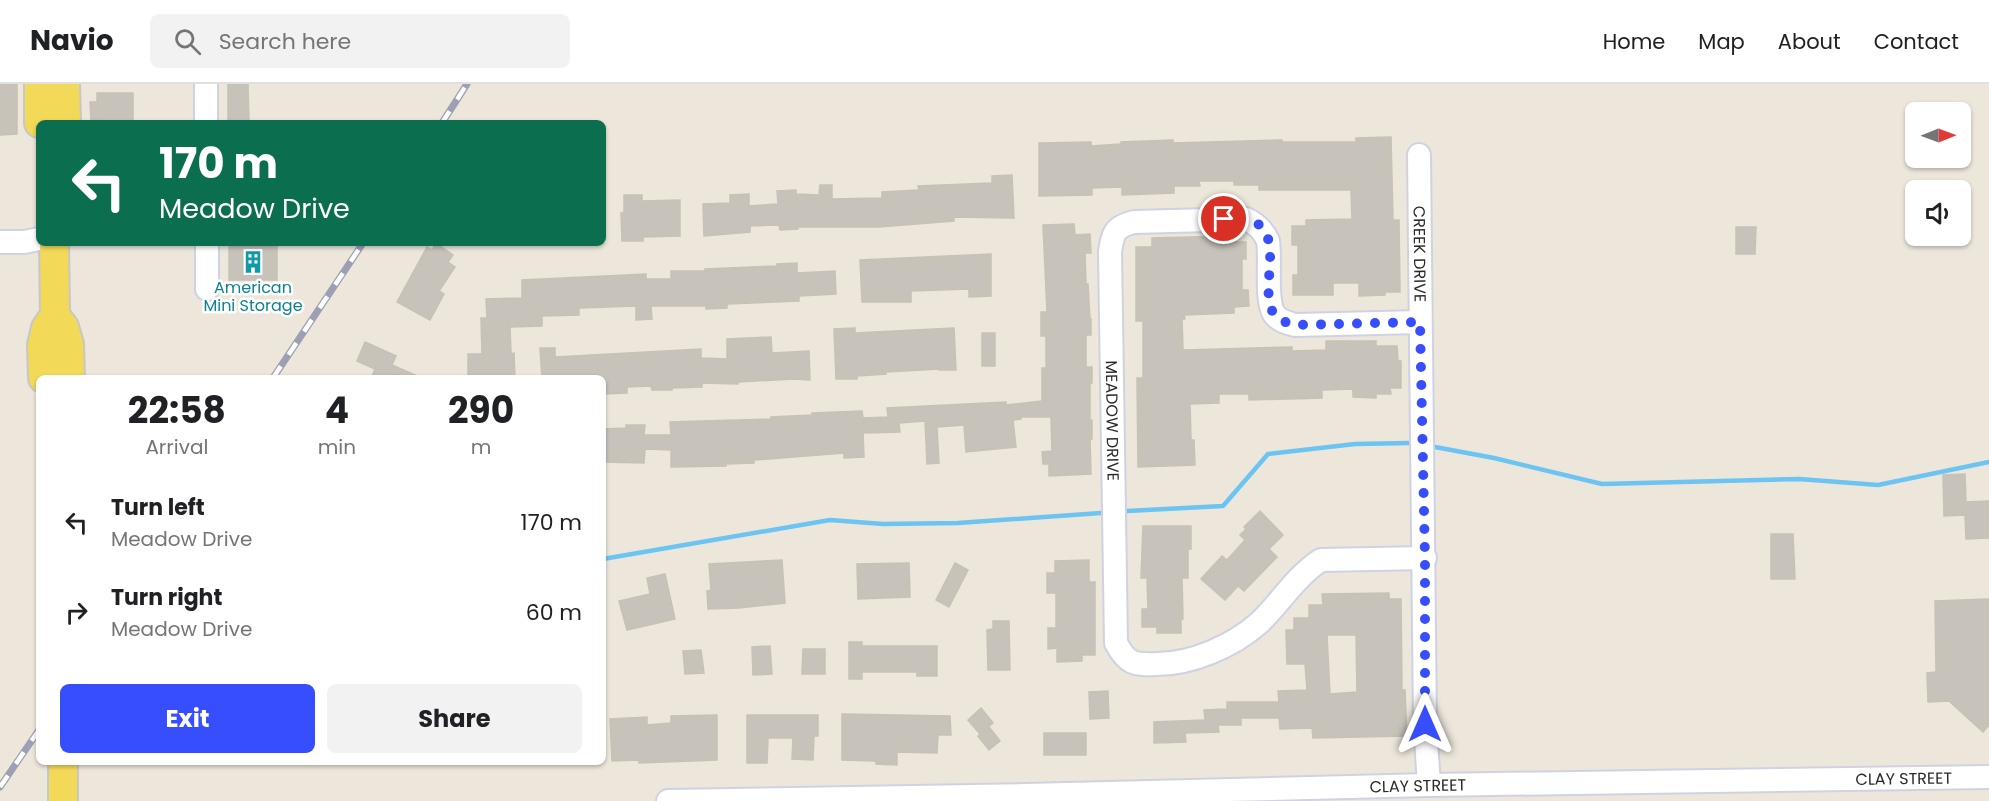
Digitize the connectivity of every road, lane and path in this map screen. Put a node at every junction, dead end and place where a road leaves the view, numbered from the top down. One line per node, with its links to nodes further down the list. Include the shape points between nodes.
1 (39, 84): 4 (main road)
2 (65, 84): 5 (main road)
3 (206, 84): 6 (street)
4 (39, 120)
5 (66, 120)
6 (206, 120)
7 (1419, 155): 14 (street, CREEK DRIVE)
8 (36, 239): 9 (street)
9 (0, 242)
10 (54, 246): 13 (main road)
11 (207, 246): 12 (street)
12 (207, 289)
13 (55, 315): 15 (main road, via 46,328 42,345); 16 (main road, via 69,344)
14 (1420, 322): 17 (street, CREEK DRIVE); 17 (street, MEADOW DRIVE, via 1284,322 1274,314 1270,299 1268,241 1257,224 1246,219 1134,222 1117,229 1110,252 1116,643 1130,662 1141,665 1199,656 1244,635 1321,560)
15 (43, 375)
16 (70, 375)
17 (1425, 558): 20 (street, CREEK DRIVE)
18 (63, 765): 23 (main road)
19 (1989, 777): 21 (street, CLAY STREET)
20 (1429, 785): 21 (street, CLAY STREET); 22 (street, CLAY STREET)
21 (1500, 792)
22 (1354, 794): 24 (street, CLAY STREET)
23 (63, 801)
24 (668, 801)

